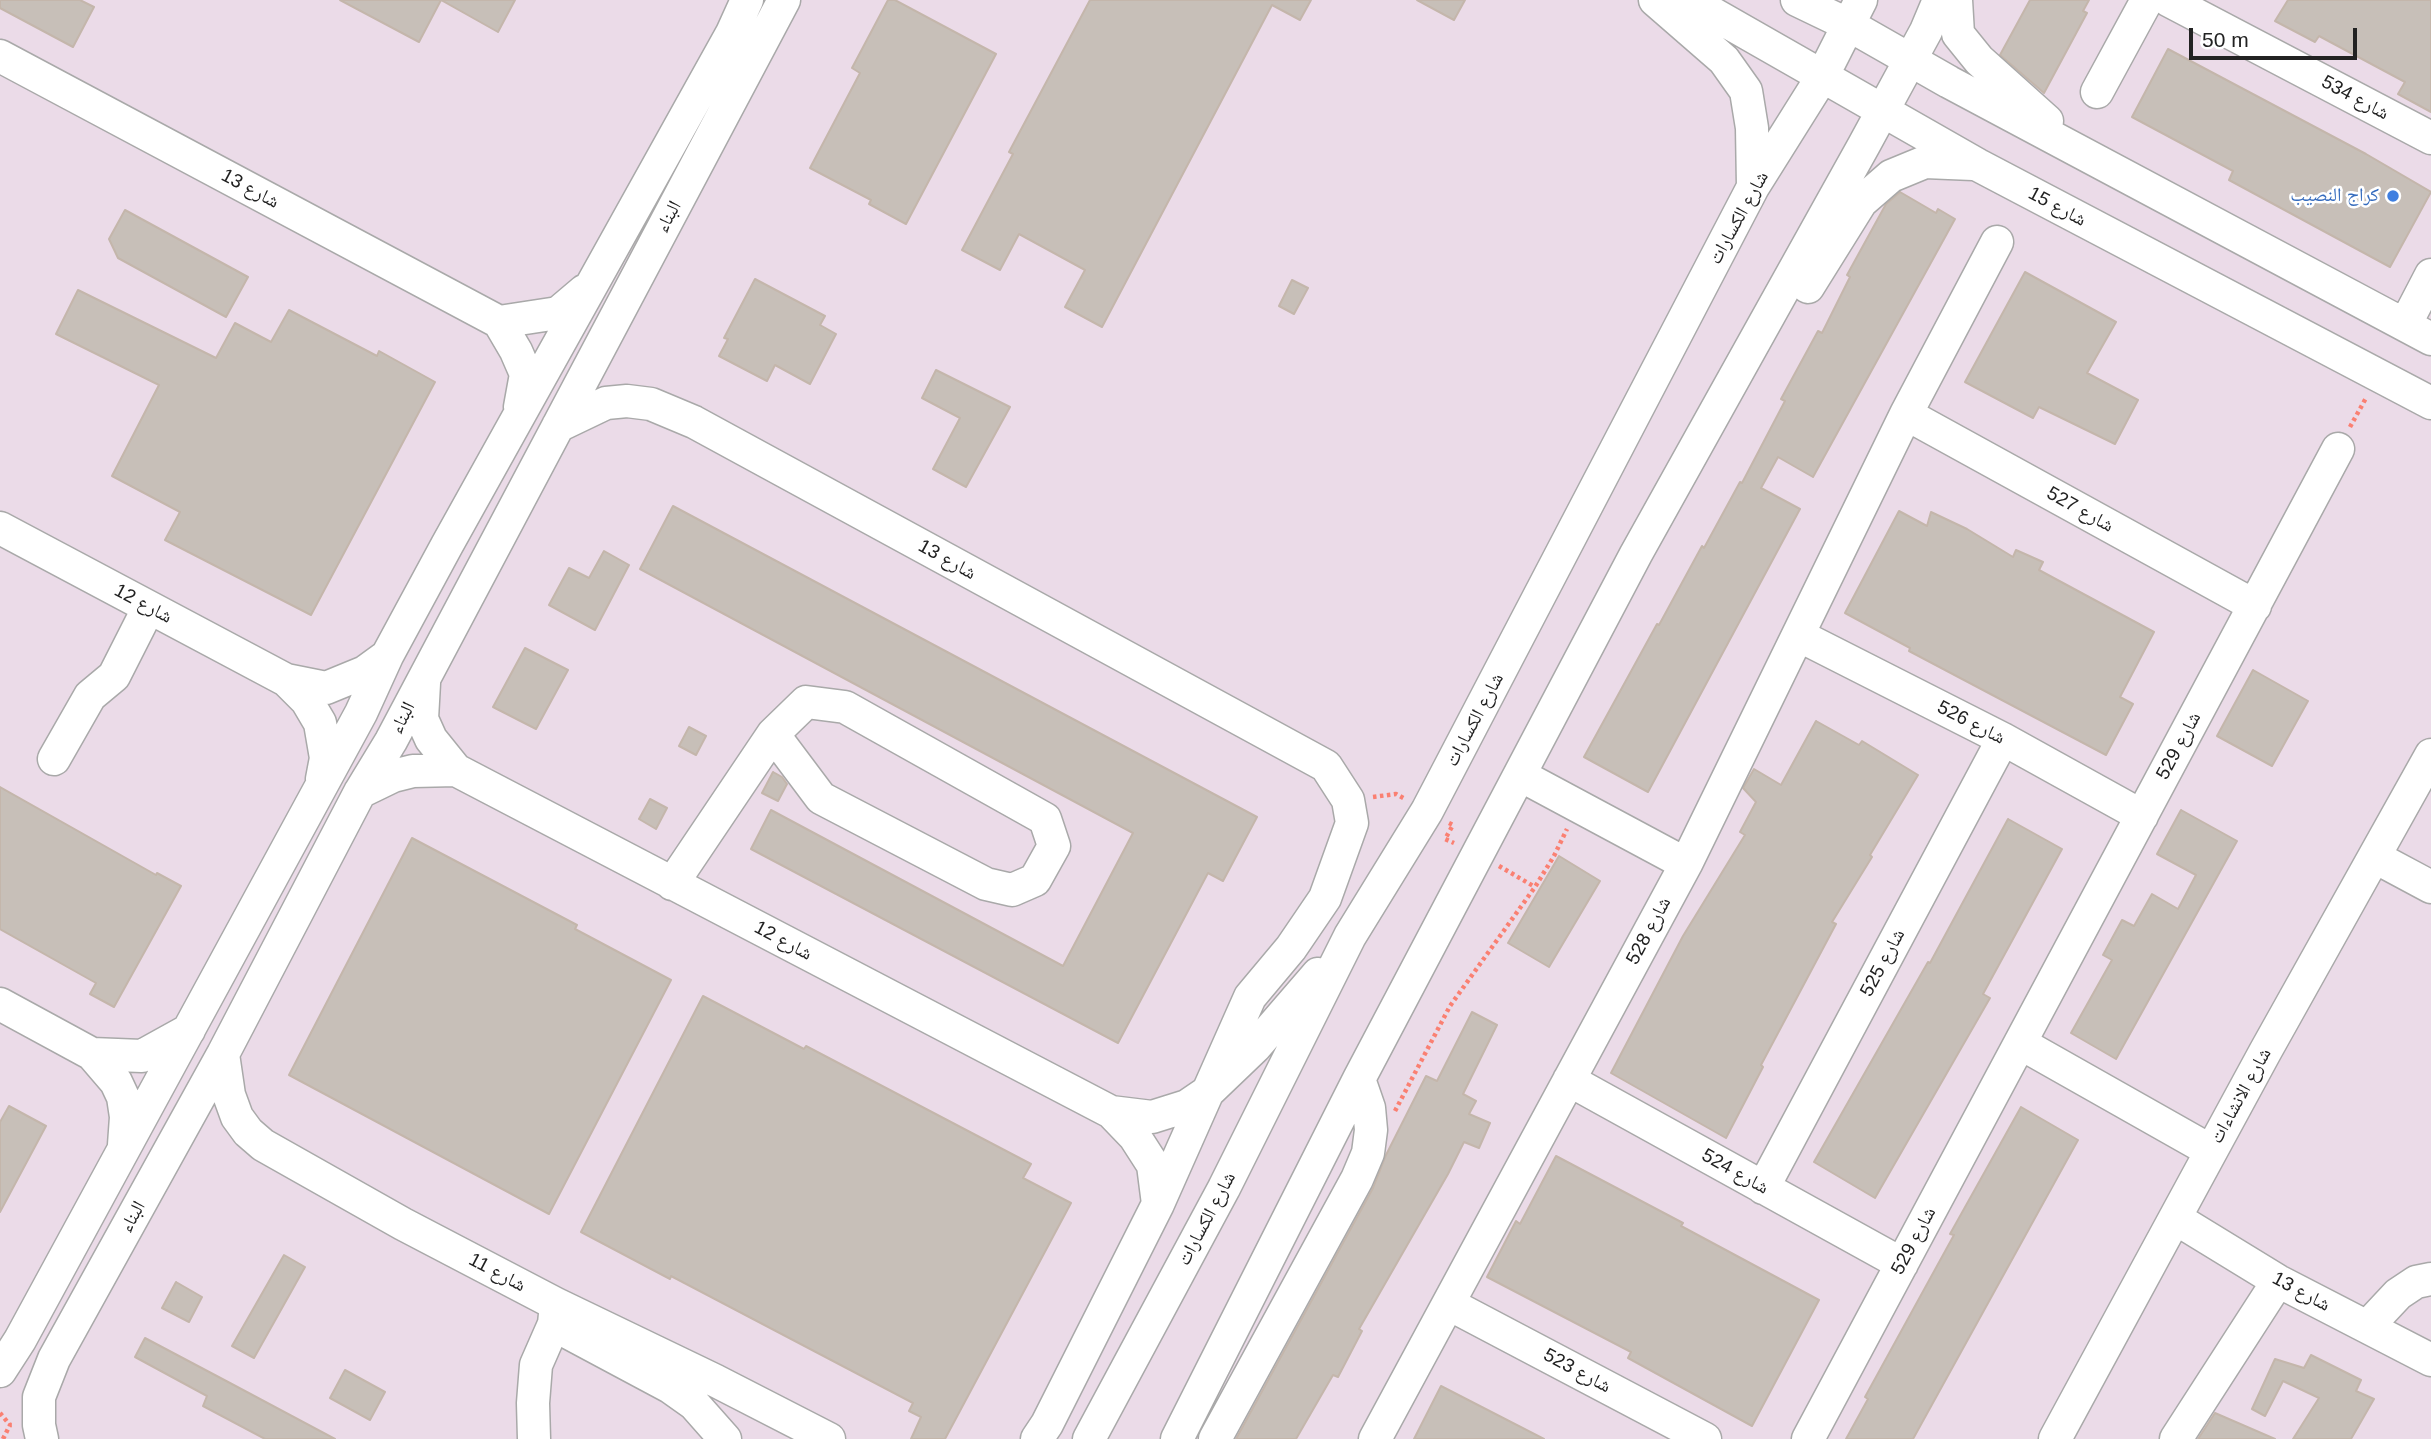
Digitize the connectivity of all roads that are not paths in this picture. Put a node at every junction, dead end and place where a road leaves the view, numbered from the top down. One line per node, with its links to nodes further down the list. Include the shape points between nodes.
1 (727, 0): 12 (street)
2 (747, 0): 12 (street, البناء)
3 (784, 0): 31 (street, البناء)
4 (1655, 0): 21 (street, via 1724,60 1746,91)
5 (1689, 0): 15 (street, شارع 15)
6 (1797, 0): 11 (street)
7 (1939, 0): 14 (street)
8 (1956, 0): 19 (street, via 1958,34 1979,60)
9 (2147, 0): 16 (street)
10 (2168, 0): 18 (street, شارع 534)
11 (1855, 12): 14 (street); 15 (street, شارع الكسارات)
12 (732, 33): 24 (street, البناء)
13 (0, 56): 25 (street, شارع 13)
14 (1909, 61): 17 (street); 19 (street)
15 (1822, 77): 17 (street, شارع 15); 21 (street, شارع الكسارات)
16 (2096, 92)
17 (1882, 112): 20 (street, شارع 15); 27 (street)
18 (2431, 138)
19 (2095, 159): 26 (street)
20 (1978, 165): 27 (street, via 1925,162 1891,176 1861,202 1801,299); 28 (street, شارع 15)
21 (1753, 187): 53 (street, شارع الكسارات, via 1427,811)
22 (1997, 242): 29 (street, شارع 528)
23 (2431, 275): 26 (street)
24 (588, 288): 25 (street, via 558,313); 30 (street, البناء)
25 (499, 322): 30 (street, via 526,374)
26 (2418, 332)
27 (1732, 382): 45 (street)
28 (2431, 403)
29 (1906, 414): 34 (street, شارع 527); 36 (street, شارع 528)
30 (517, 419): 37 (street, البناء)
31 (558, 426): 38 (street, البناء); 61 (street, شارع 13, via 606,403 627,401 651,404 694,422 1326,766 1348,800 1352,823 1325,898 1250,997)
32 (2338, 449): 34 (street, شارع 529)
33 (0, 528): 35 (street, شارع 12)
34 (2255, 606): 48 (street, شارع 529)
35 (149, 607): 39 (street, شارع 12); 43 (street, via 114,676 90,696)
36 (1798, 635): 41 (street, شارع 526); 50 (street, شارع 528)
37 (387, 656): 39 (street, شارع 12, via 365,672 326,688); 46 (street, البناء)
38 (425, 675): 44 (street, شارع 12, via 422,719 431,739); 47 (street, البناء)
39 (286, 680): 46 (street, شارع 12, via 320,723 326,758)
40 (773, 734): 40 (street, via 806,702 845,707 1045,819 1054,846 1035,880 1012,890 986,884 821,798); 51 (street)
41 (2003, 739): 48 (street, شارع 526); 65 (street, شارع 525)
42 (2431, 755): 49 (street, شارع الانشاءات)
43 (54, 759)
44 (456, 770): 47 (street, شارع 12, via 413,771); 51 (street, شارع 12)
45 (1520, 775): 50 (street); 59 (street)
46 (320, 788): 55 (street, البناء)
47 (360, 792): 58 (street, البناء)
48 (2142, 816): 56 (street, شارع 529)
49 (2375, 857): 52 (street); 64 (street, شارع الانشاءات)
50 (1686, 864): 60 (street, شارع 528)
51 (672, 884): 62 (street, شارع 12)
52 (2431, 887)
53 (1350, 936): 61 (street, via 1255,1047); 83 (street, شارع الكسارات, via 1224,1188)
54 (0, 1004): 57 (street)
55 (189, 1030): 57 (street, via 142,1056); 63 (street, البناء)
56 (2020, 1043): 64 (street); 68 (street, شارع 529)
57 (92, 1054): 63 (street, via 123,1097)
58 (223, 1054): 72 (street, شارع 11, via 237,1117 263,1145); 79 (street, البناء, via 54,1359 39,1397)
59 (1359, 1079): 74 (street, via 1369,1108 1368,1153); 77 (street)
60 (1569, 1080): 65 (street, شارع 524); 71 (street, شارع 528)
61 (1209, 1091): 62 (street, شارع 12, via 1187,1106 1152,1117); 66 (street)
62 (1111, 1112): 66 (street, شارع 12, via 1153,1165)
63 (124, 1150): 76 (street, البناء)
64 (2211, 1151): 67 (street, شارع الانشاءات)
65 (1763, 1188): 68 (street, شارع 524)
66 (1158, 1204): 78 (street)
67 (2175, 1218): 70 (street, شارع 13); 89 (street, شارع الانشاءات)
68 (1902, 1264): 88 (street, شارع 529)
69 (2431, 1279): 73 (street, via 2398,1294)
70 (2278, 1281): 73 (street, شارع 13); 90 (street)
71 (1449, 1304): 86 (street, شارع 528); 87 (street, شارع 523)
72 (555, 1314): 80 (street, via 536,1365); 81 (street, via 694,1404); 82 (street, شارع 11, via 716,1381)
73 (2368, 1326): 75 (street, شارع 13)
74 (1260, 1354): 77 (street); 85 (street)
75 (2431, 1360)
76 (0, 1371)
77 (1198, 1401): 84 (street)
78 (1044, 1434)
79 (42, 1439)
80 (534, 1439)
81 (725, 1439)
82 (829, 1439)
83 (1089, 1439)
84 (1177, 1439)
85 (1214, 1439)
86 (1375, 1439)
87 (1705, 1439)
88 (1808, 1439)
89 (2055, 1439)
90 (2176, 1439)

